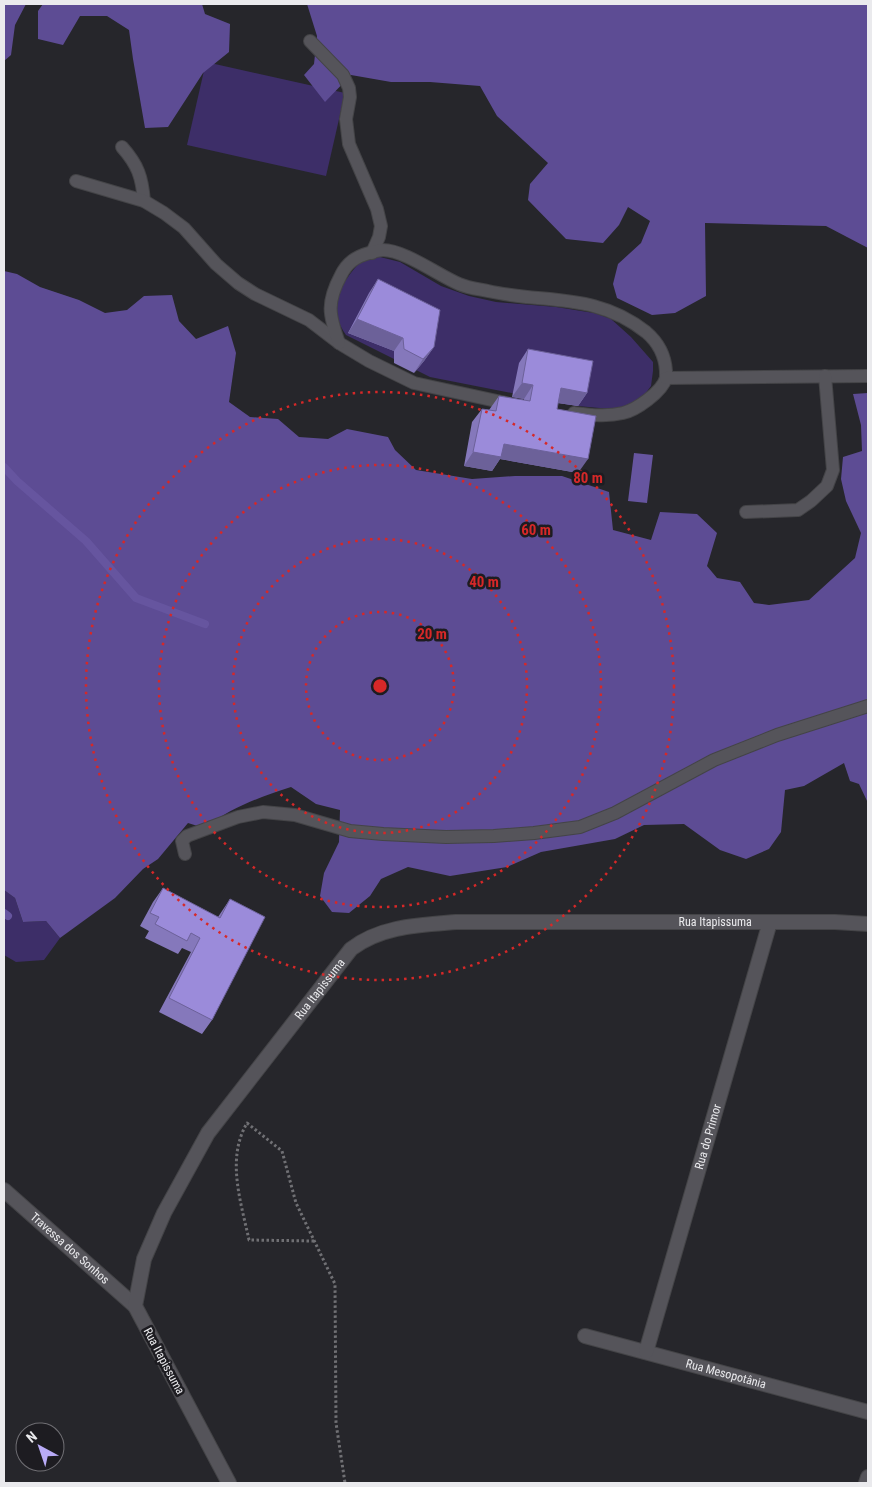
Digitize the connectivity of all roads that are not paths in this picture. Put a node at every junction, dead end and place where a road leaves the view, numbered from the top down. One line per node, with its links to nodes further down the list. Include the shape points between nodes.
1 (310, 41): 5 (lane, via 343,75 349,88 346,119 349,144 377,208 381,226)
2 (122, 147): 4 (lane, via 138,169)
3 (76, 180): 4 (lane)
4 (144, 201): 6 (lane, via 184,228 238,283 309,320)
5 (372, 253): 6 (lane, via 361,255 347,264 330,299 330,319); 9 (lane, via 383,250 398,253 461,285 491,292 582,303 613,312 648,334 660,347 665,358)
6 (339, 343): 10 (lane, via 414,383)
7 (825, 376): 8 (lane); 9 (lane); 12 (lane, via 833,470 827,486 798,510)
8 (868, 376)
9 (666, 378): 11 (lane, via 648,400 624,413 598,416)
10 (523, 405)
11 (560, 411)
12 (746, 512)
13 (868, 706): 14 (lane, via 714,760 615,813 580,827 494,836 446,837 350,831 295,815 263,812 238,817 187,836 182,841)
14 (185, 854)
15 (770, 922): 16 (street, Rua Itapissuma); 18 (street, Rua Itapissuma, via 456,922 386,930 363,940 339,962 208,1133 164,1213 144,1259); 20 (street, Rua do Primor)
16 (868, 924)
17 (4, 1190): 18 (street, Travessa dos Sonhos)
18 (135, 1306): 23 (street, Rua Itapissuma)
19 (585, 1336): 20 (street, Rua Mesopotânia)
20 (646, 1352): 21 (street, Rua Mesopotânia)
21 (868, 1412)
22 (868, 1477): 24 (street)
23 (228, 1483)
24 (866, 1483)

